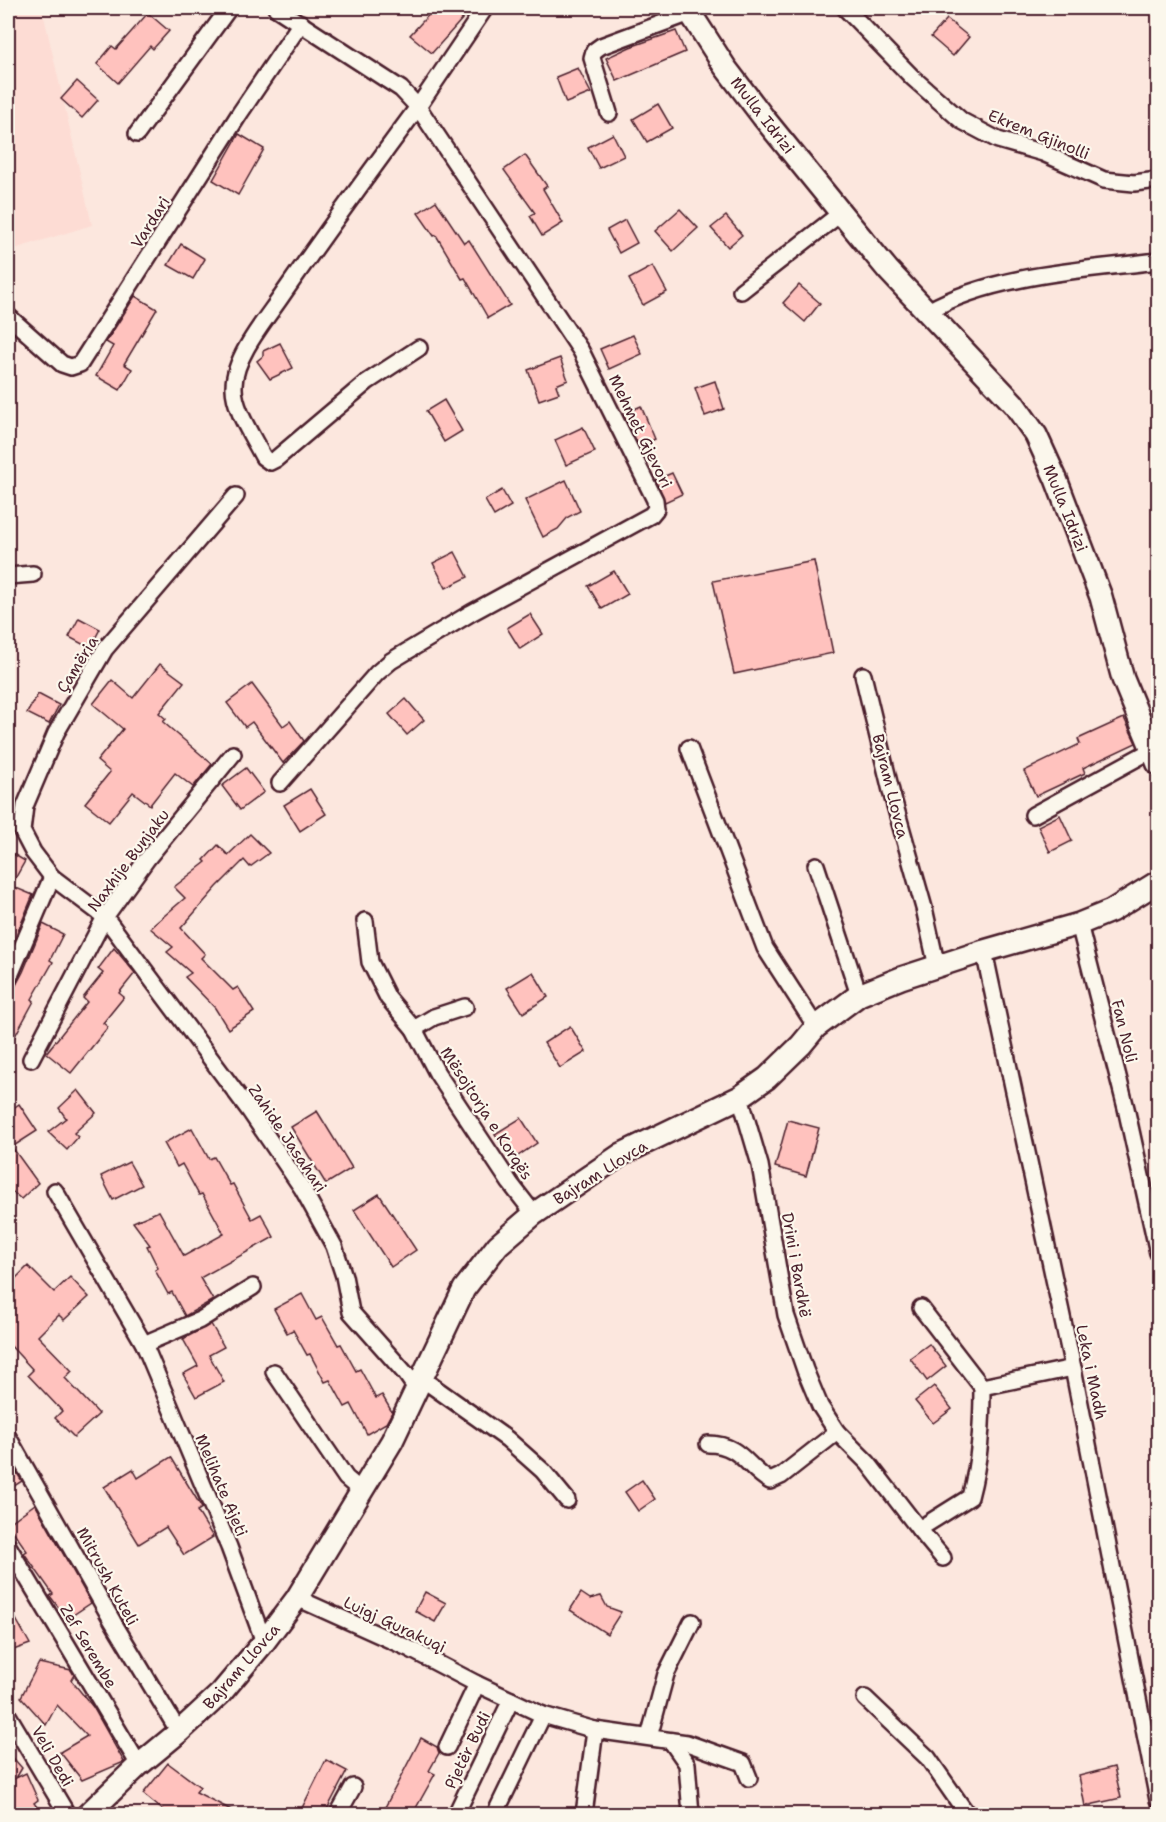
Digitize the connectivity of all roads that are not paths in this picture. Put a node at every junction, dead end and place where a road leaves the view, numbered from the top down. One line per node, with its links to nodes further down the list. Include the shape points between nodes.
1 (229, 8): 9 (street)
2 (276, 8): 6 (street)
3 (485, 8): 7 (street)
4 (845, 8): 10 (street, Ekrem Gjinolli, via 913,78 962,121 998,140 1043,153 1104,180)
5 (688, 10): 8 (street, Mulla Idrizi, via 594,51 592,58); 11 (street, Mulla Idrizi, via 725,67)
6 (301, 23): 7 (street, via 401,89); 15 (street, Vardari, via 80,364 62,364)
7 (418, 107): 16 (street, via 246,348 233,383 234,398 263,457 270,462 368,382); 24 (street, Mehmet Gjevori, via 582,351 656,509 391,661)
8 (609, 113)
9 (137, 134)
10 (1158, 180)
11 (841, 213): 13 (street); 14 (street, Mulla Idrizi)
12 (1158, 261): 14 (street, via 1016,280 948,300)
13 (741, 291)
14 (928, 311): 21 (street, Mulla Idrizi, via 1014,404 1036,435 1101,597 1123,679)
15 (8, 316)
16 (419, 348)
17 (236, 495): 27 (street, Çamëria, via 105,649 56,733 25,806 22,831)
18 (33, 574): 19 (street)
19 (8, 576)
20 (863, 675): 33 (street, Bajram Llovca)
21 (1154, 746): 25 (street, Mulla Idrizi)
22 (688, 748): 37 (street, via 765,948)
23 (233, 754): 29 (street, Naxhije Bunjaku)
24 (280, 783)
25 (1033, 815)
26 (816, 865): 35 (street)
27 (52, 877): 29 (street, Çamëria); 34 (street)
28 (1158, 882): 31 (street, Bajram Llovca, via 1111,911)
29 (105, 917): 39 (street, Naxhije Bunjaku); 49 (street, Zahide Jasahari, via 302,1188 334,1246 351,1312)
30 (365, 921): 38 (street, Mësojtorja e Korqës, via 370,962 388,998)
31 (1079, 924): 32 (street, Bajram Llovca); 43 (street, Fan Noli)
32 (984, 951): 33 (street, Bajram Llovca); 47 (street, Leka i Madh)
33 (937, 967): 35 (street, Bajram Llovca)
34 (8, 980)
35 (859, 995): 37 (street, Bajram Llovca)
36 (465, 1007): 38 (street, via 434,1017)
37 (816, 1027): 40 (street, Bajram Llovca, via 767,1078)
38 (414, 1029): 42 (street, Mësojtorja e Korqës, via 437,1073)
39 (31, 1059)
40 (740, 1097): 42 (street, Bajram Llovca, via 622,1154); 51 (street, Drini i Bardhë, via 760,1166 786,1315 820,1406)
41 (56, 1191): 46 (street, Melihate Ajeti)
42 (534, 1214): 49 (street, Bajram Llovca, via 498,1245 464,1289)
43 (1158, 1253)
44 (253, 1287): 46 (street, via 201,1320)
45 (921, 1308): 50 (street)
46 (144, 1344): 61 (street, Melihate Ajeti, via 229,1547)
47 (1073, 1368): 50 (street); 75 (street, Leka i Madh)
48 (274, 1372): 54 (street, via 346,1478)
49 (419, 1384): 54 (street, Bajram Llovca, via 392,1441); 55 (street, via 507,1439 543,1471)
50 (982, 1387): 56 (street, via 978,1467 970,1497)
51 (837, 1432): 53 (street, via 770,1481 738,1454 718,1444); 56 (street, Drini i Bardhë, via 868,1463)
52 (8, 1437): 68 (street, Mitrush Kuteli)
53 (708, 1444)
54 (360, 1490): 59 (street, Bajram Llovca)
55 (567, 1500)
56 (919, 1528): 58 (street, Drini i Bardhë)
57 (8, 1546): 72 (street, Zef Serembe)
58 (943, 1558)
59 (297, 1598): 61 (street, Bajram Llovca); 62 (street, Luigj Gurakuqi)
60 (692, 1622): 69 (street, via 666,1674)
61 (264, 1642): 68 (street, Bajram Llovca, via 221,1693)
62 (477, 1684): 64 (street, Luigj Gurakuqi); 71 (street)
63 (865, 1698): 83 (street, via 928,1758)
64 (511, 1700): 66 (street, Luigj Gurakuqi); 80 (street, Pjetër Budi)
65 (8, 1715): 77 (street, Veli Dedi)
66 (543, 1715): 67 (street, Luigj Gurakuqi); 81 (street)
67 (595, 1730): 69 (street, Luigj Gurakuqi); 76 (street)
68 (179, 1732): 72 (street, Bajram Llovca)
69 (649, 1737): 70 (street, Luigj Gurakuqi)
70 (671, 1741): 73 (street, Luigj Gurakuqi, via 743,1763); 82 (street, via 687,1764)
71 (447, 1747)
72 (138, 1765): 78 (street, Bajram Llovca)
73 (749, 1778)
74 (353, 1787): 79 (street)
75 (1158, 1800)
76 (584, 1814)
77 (67, 1815)
78 (88, 1815)
79 (338, 1815)
80 (456, 1815)
81 (495, 1815)
82 (691, 1815)
83 (967, 1815)

